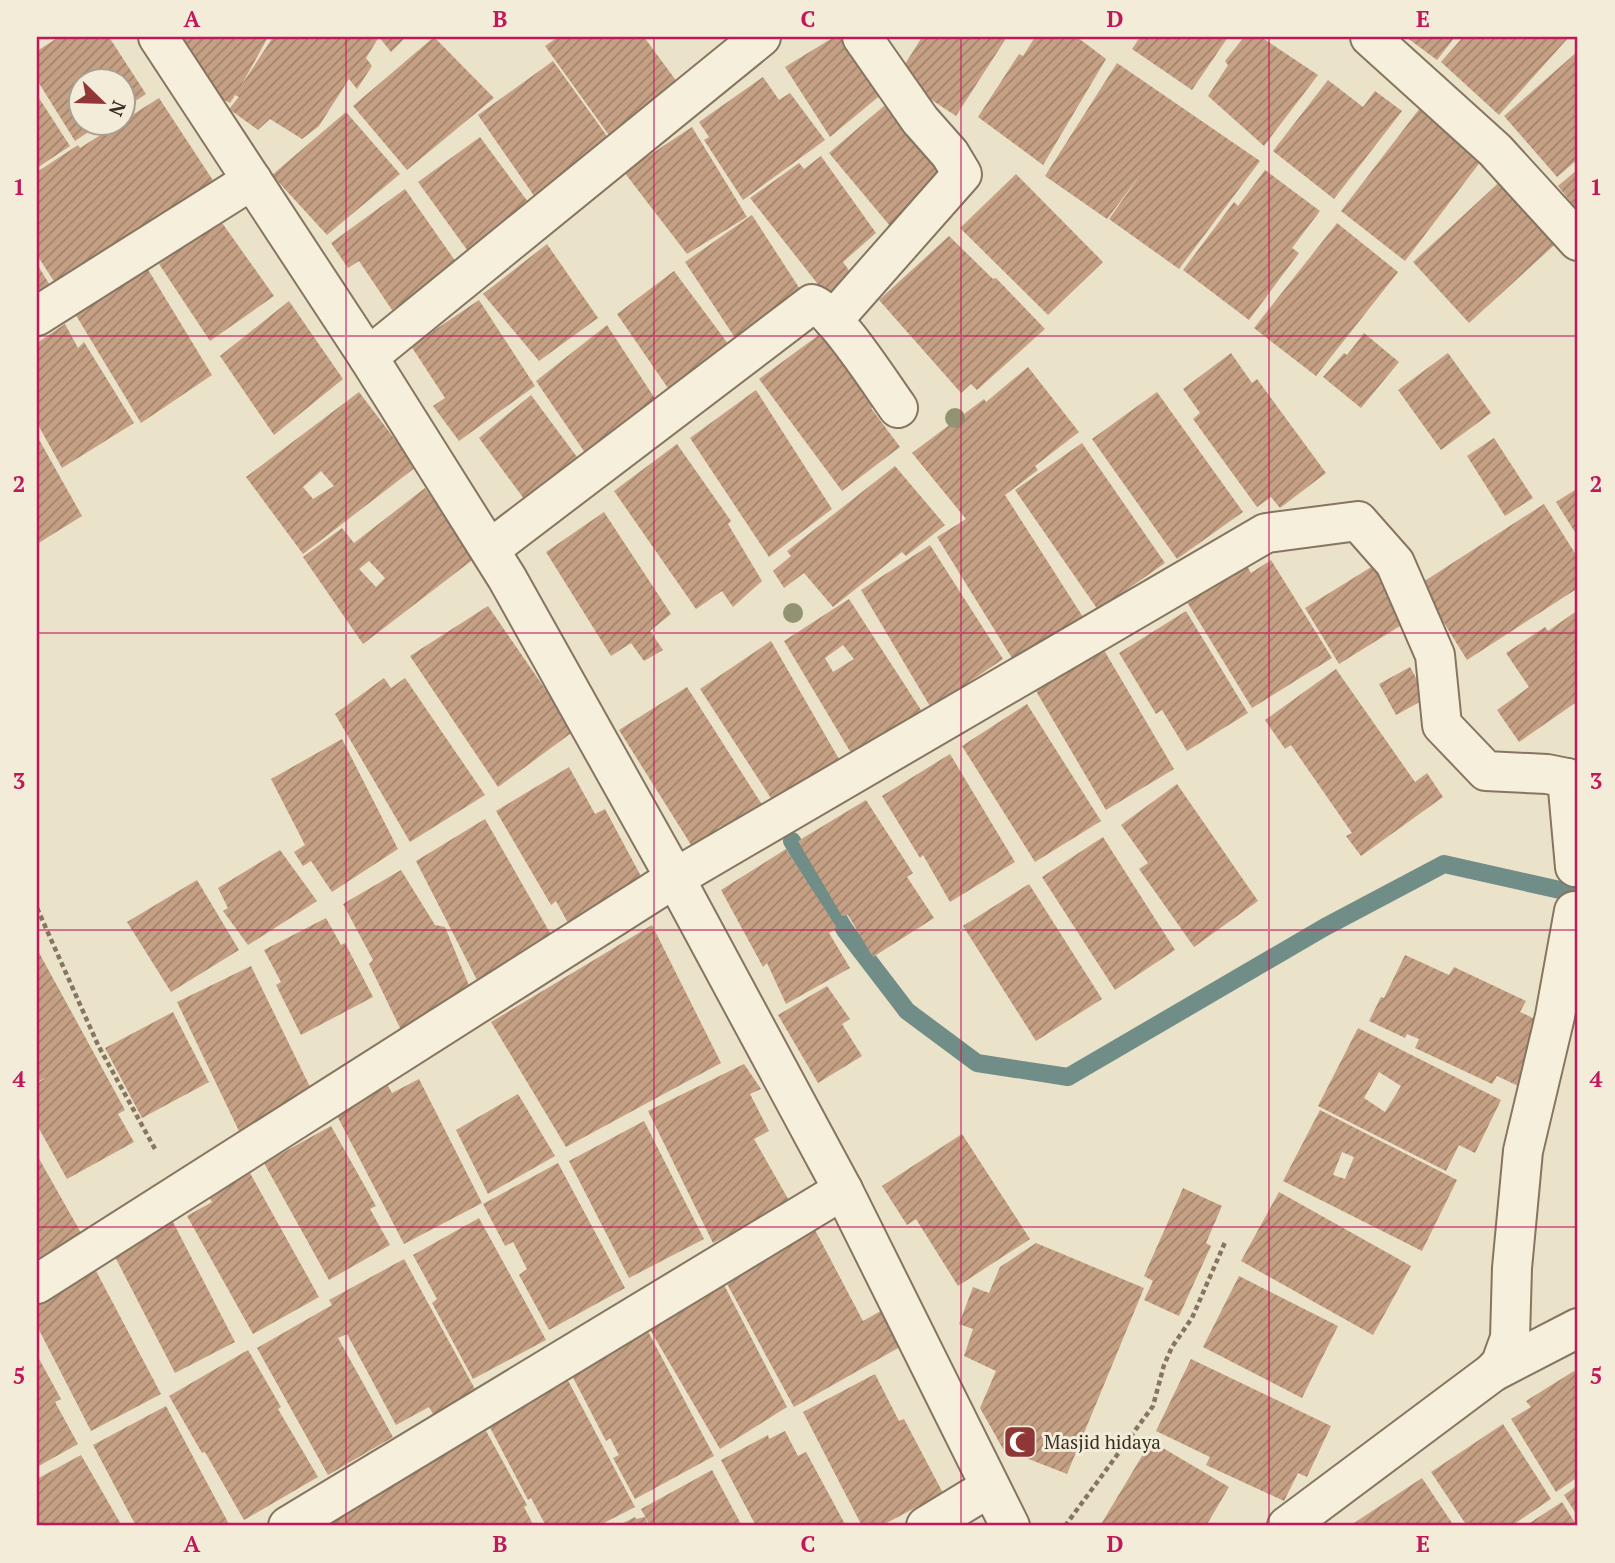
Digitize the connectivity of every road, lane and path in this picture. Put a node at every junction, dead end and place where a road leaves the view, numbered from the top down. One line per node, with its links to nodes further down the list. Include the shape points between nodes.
1 (158, 37): 5 (street)
2 (862, 37): 8 (street, via 962,174)
3 (1370, 37): 6 (street, via 1495,150)
4 (748, 40): 9 (street)
5 (252, 180): 7 (street); 9 (street)
6 (1578, 242)
7 (37, 316)
8 (833, 320): 10 (street); 11 (street, via 812,304)
9 (368, 357): 11 (street)
10 (898, 408)
11 (490, 549): 14 (street)
12 (1572, 773): 13 (street); 14 (street, via 1486,771 1443,725 1435,655 1395,563 1358,521 1266,533)
13 (1575, 867)
14 (676, 878): 17 (street); 18 (street)
15 (37, 908): 18 (path, via 98,1045)
16 (1574, 911): 22 (street, via 1523,1151 1510,1338 1502,1363)
17 (843, 1191): 23 (street); 24 (street)
18 (180, 1194): 20 (street)
19 (1226, 1240): 27 (path, via 1192,1318 1171,1347 1153,1406)
20 (37, 1284)
21 (1578, 1328): 22 (street)
22 (1493, 1372): 28 (street)
23 (990, 1488): 25 (street); 26 (street)
24 (288, 1526)
25 (926, 1526)
26 (1010, 1526)
27 (1065, 1526)
28 (1287, 1526)

